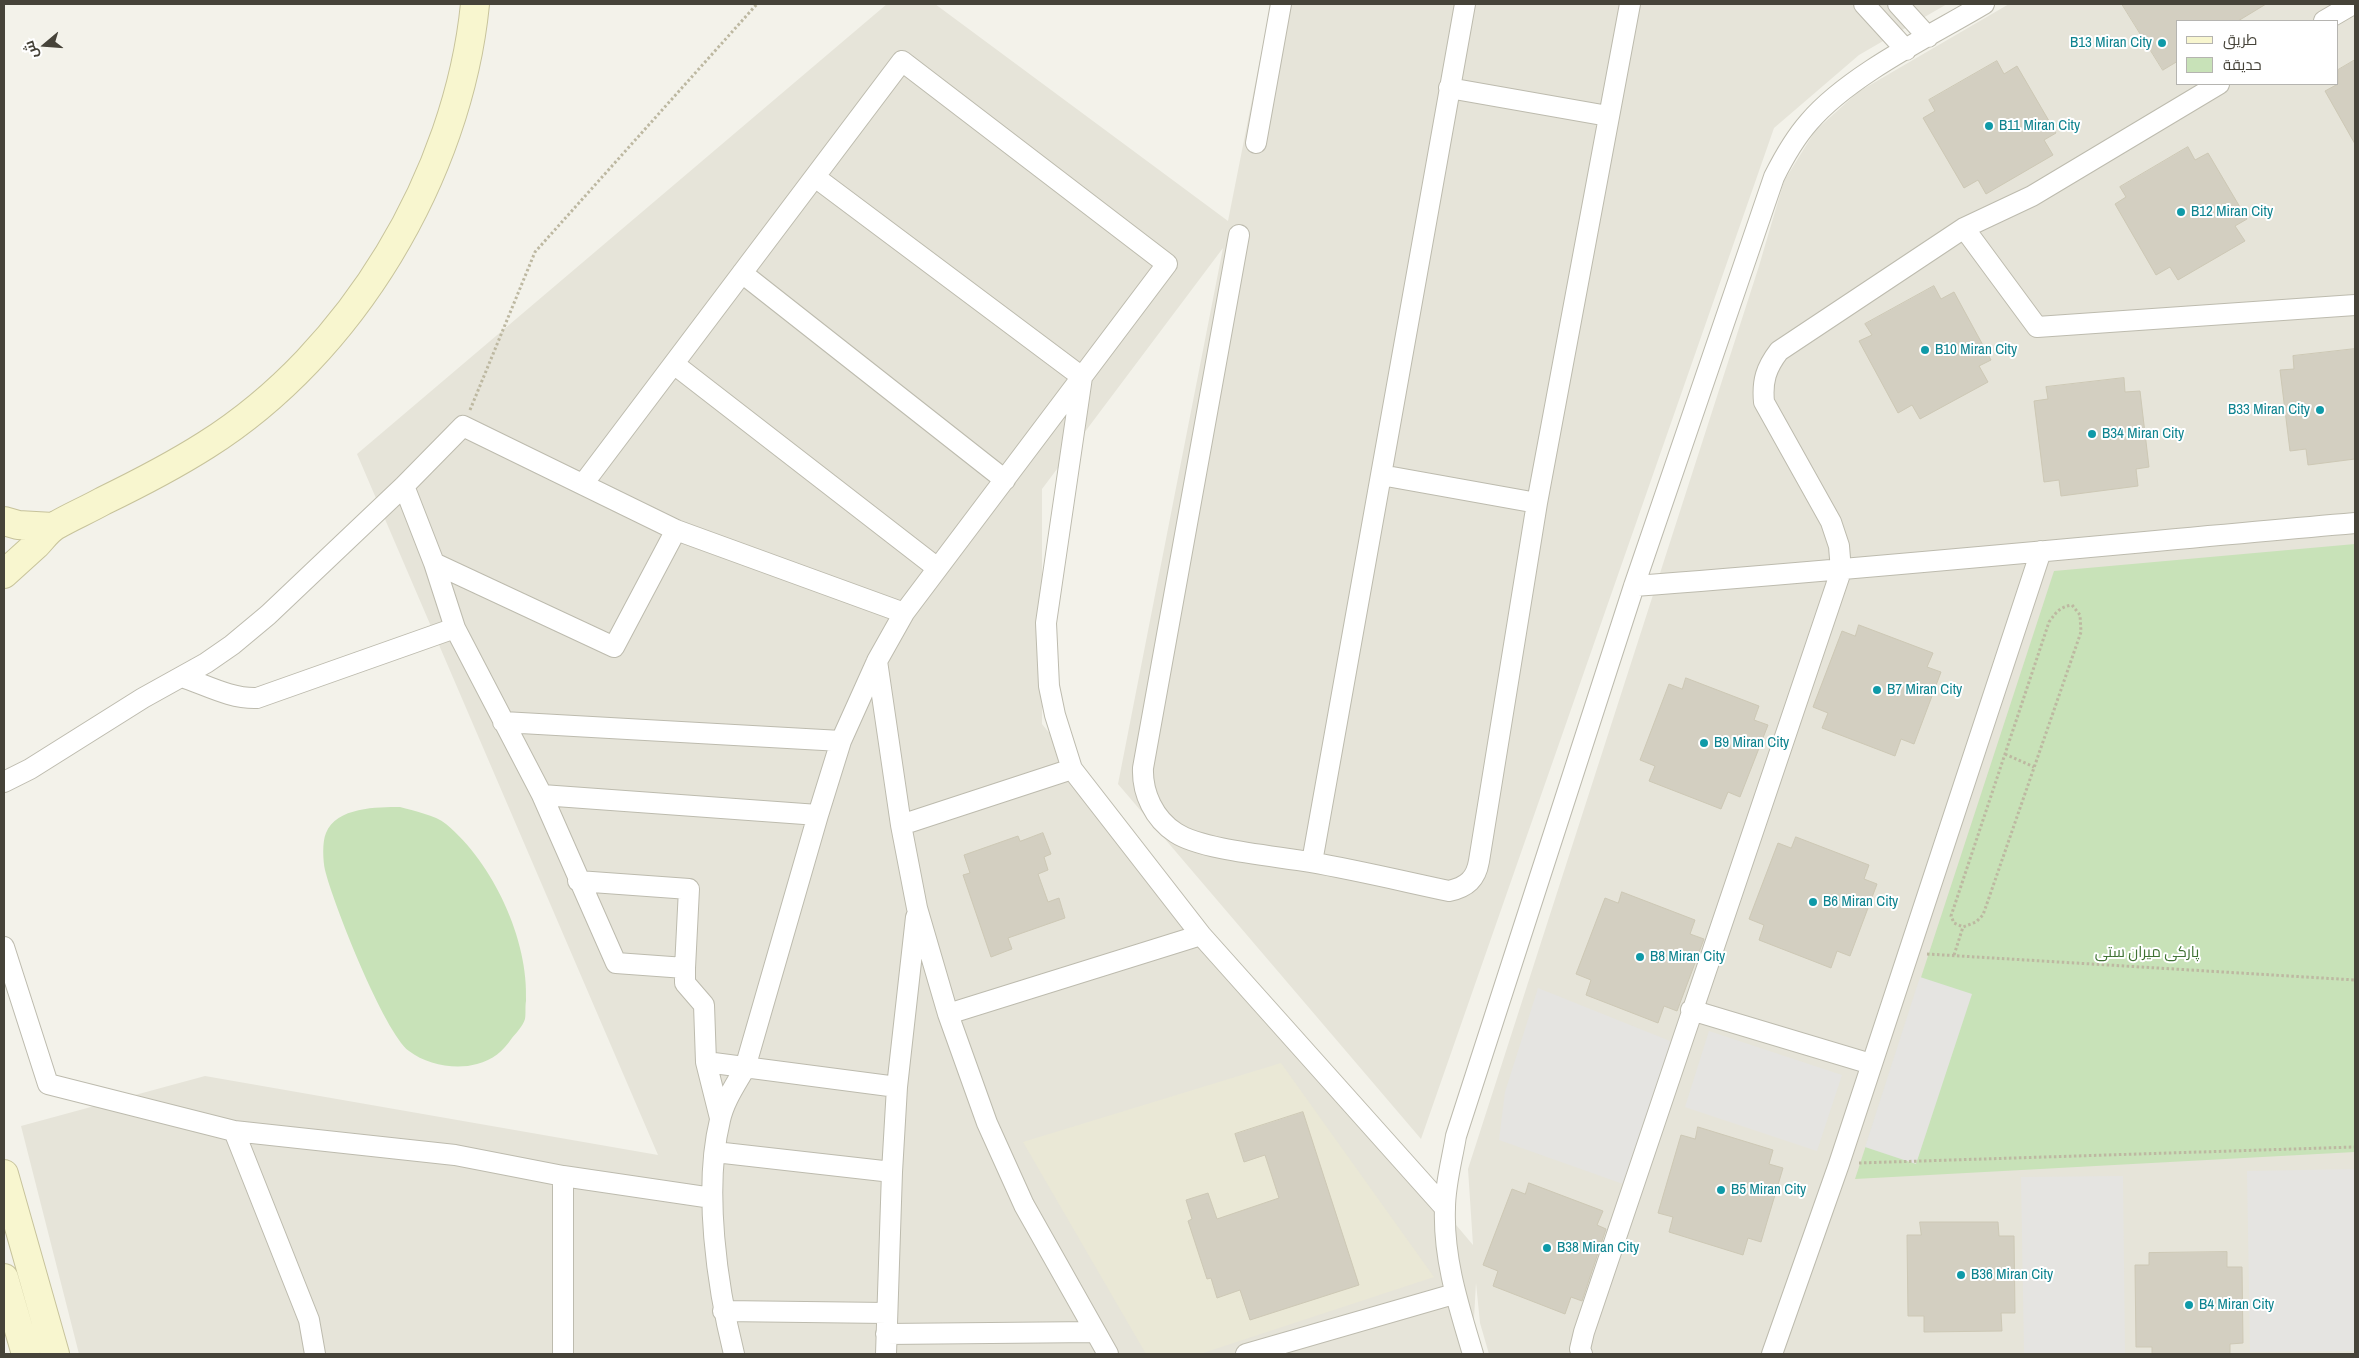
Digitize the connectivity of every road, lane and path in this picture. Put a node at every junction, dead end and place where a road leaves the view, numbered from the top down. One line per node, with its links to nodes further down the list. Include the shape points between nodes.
1 (475, 4): 32 (street, via 460,88 422,195 368,286 339,323 287,381 234,426 179,461)
2 (757, 4): 24 (path, via 535,252)
3 (1281, 4): 16 (street)
4 (1464, 4): 14 (street)
5 (1630, 4): 15 (street)
6 (1864, 4): 12 (street)
7 (1898, 4): 11 (street)
8 (1984, 4): 11 (street)
9 (2353, 4): 10 (street)
10 (2326, 20)
11 (1928, 37): 12 (street)
12 (1906, 50): 39 (street, via 1833,99 1792,144 1774,176)
13 (2217, 85): 18 (street, via 2032,196)
14 (1449, 88): 15 (street); 25 (street)
15 (1608, 116): 29 (street)
16 (1256, 143)
17 (815, 177): 20 (street); 23 (street); 23 (street, via 902,61 1167,264)
18 (1964, 228): 21 (street, via 2037,327); 37 (street, via 1779,351 1768,366 1762,384 1764,402 1831,522 1839,546)
19 (1239, 235): 53 (street, via 1142,780 1148,799 1160,817 1183,837 1209,845)
20 (742, 273): 22 (street); 26 (street)
21 (2355, 305)
22 (674, 364): 27 (street); 36 (street)
23 (1082, 377): 26 (street); 48 (street, via 1046,623 1049,686)
24 (463, 426): 27 (street); 28 (street)
25 (1381, 475): 29 (street); 53 (street)
26 (1005, 480): 36 (street)
27 (583, 484): 33 (street)
28 (404, 486): 35 (street); 43 (street, via 268,616 226,650)
29 (1537, 504): 53 (street, via 1477,873 1460,889 1449,891)
30 (4, 521): 32 (street)
31 (2355, 523): 34 (street)
32 (53, 527): 38 (street)
33 (676, 530): 35 (street, via 614,647); 40 (street)
34 (2041, 550): 37 (street); 59 (street)
35 (434, 563): 41 (street)
36 (936, 567): 40 (street)
37 (1841, 571): 39 (street); 63 (street)
38 (4, 574)
39 (1634, 586): 78 (street, via 1456,1136)
40 (904, 613): 42 (street)
41 (455, 628): 43 (street, via 257,698 232,695); 44 (street)
42 (877, 661): 45 (street); 52 (street)
43 (182, 677): 49 (street)
44 (503, 722): 45 (street); 50 (street)
45 (841, 741): 51 (street)
46 (2005, 754): 47 (path); 47 (path, via 2049,622 2056,612 2072,605 2080,615 2081,632); 56 (path, via 1951,916 1954,923)
47 (2034, 766): 56 (path, via 1983,915)
48 (1072, 769): 52 (street); 57 (street)
49 (4, 782)
50 (542, 795): 51 (street); 54 (street)
51 (818, 815): 67 (street)
52 (901, 825): 55 (street)
53 (1312, 862)
54 (578, 881): 61 (street, via 616,963); 61 (street, via 689,889)
55 (916, 908): 64 (street); 68 (street)
56 (1963, 927): 60 (path)
57 (1201, 935): 64 (street); 78 (street)
58 (4, 947): 70 (street, via 48,1084)
59 (1908, 953): 60 (path); 66 (street)
60 (1954, 955): 62 (path)
61 (685, 968): 65 (street, via 685,983 704,1005)
62 (2355, 980)
63 (1692, 1010): 66 (street); 94 (street, via 1584,1332)
64 (948, 1014): 83 (street, via 987,1123 1024,1205)
65 (706, 1062): 67 (street); 69 (street)
66 (1871, 1064): 73 (street)
67 (745, 1068): 68 (street); 69 (street)
68 (897, 1087): 74 (street)
69 (720, 1118): 72 (street)
70 (234, 1132): 76 (street, via 455,1155); 87 (street, via 309,1320)
71 (2355, 1146): 73 (path)
72 (715, 1152): 74 (street); 77 (street)
73 (1839, 1164): 95 (street)
74 (892, 1172): 82 (street)
75 (4, 1174): 86 (street)
76 (563, 1176): 77 (street); 88 (street)
77 (712, 1198): 81 (street)
78 (1445, 1208): 80 (street)
79 (4, 1278): 85 (street)
80 (1454, 1294): 92 (street); 93 (street)
81 (723, 1311): 82 (street); 89 (street)
82 (887, 1313): 84 (street)
83 (1095, 1332): 84 (street); 91 (street)
84 (886, 1334): 90 (street)
85 (26, 1354)
86 (55, 1354)
87 (315, 1354)
88 (563, 1354)
89 (734, 1354)
90 (886, 1354)
91 (1108, 1354)
92 (1246, 1354)
93 (1474, 1354)
94 (1582, 1354)
95 (1772, 1354)

